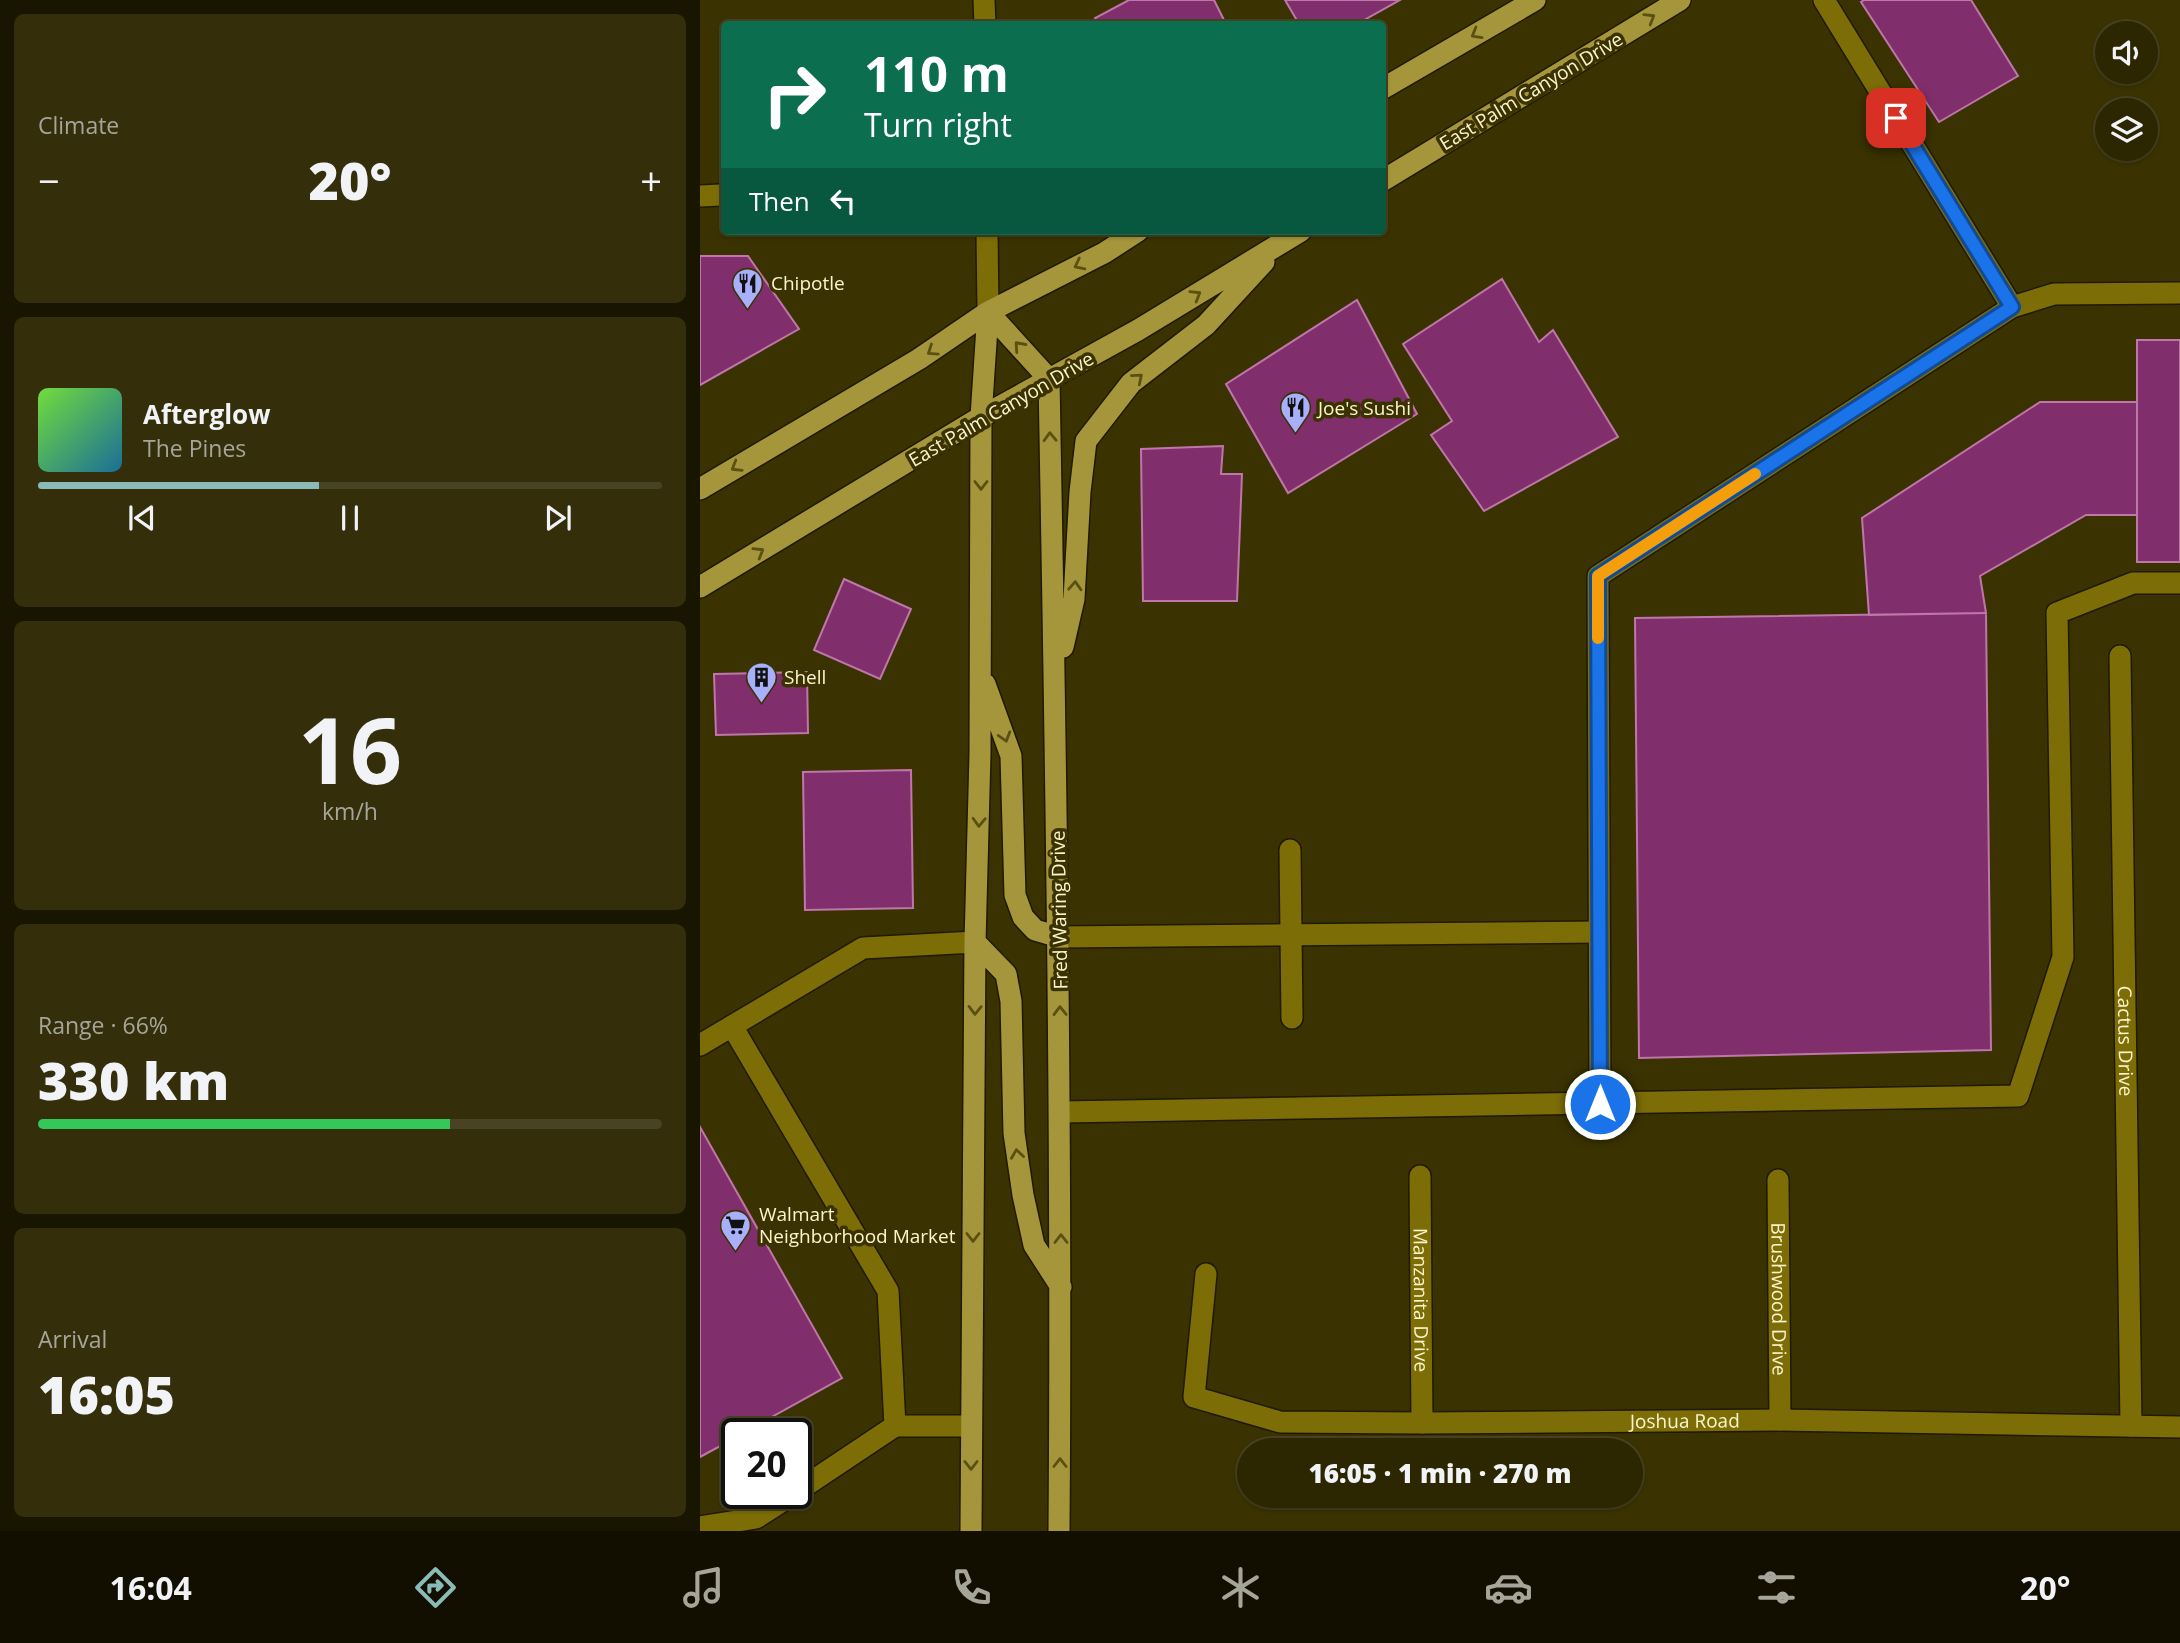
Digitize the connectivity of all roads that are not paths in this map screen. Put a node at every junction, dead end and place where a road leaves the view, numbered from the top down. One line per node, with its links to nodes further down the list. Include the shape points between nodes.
1 (985, 0): 5 (street)
2 (1535, 0): 6 (main road, one-way to 6)
3 (1680, 0): 7 (main road, East Palm Canyon Drive, one-way to 3)
4 (1824, 0): 13 (street)
5 (985, 21)
6 (1386, 87)
7 (1386, 179)
8 (987, 235): 14 (street)
9 (1132, 235): 14 (main road, one-way to 14)
10 (1294, 235): 11 (main road, East Palm Canyon Drive)
11 (1281, 243): 15 (main road, East Palm Canyon Drive, one-way to 11); 22 (main road, one-way to 11, via 1074,599 1086,441 1131,383 1206,325)
12 (2180, 293): 13 (street, via 2054,294)
13 (2012, 307): 24 (street, via 1598,576)
14 (988, 312): 15 (main road, one-way to 14); 16 (main road); 17 (main road, one-way to 17, via 919,359)
15 (1049, 380): 16 (main road, East Palm Canyon Drive); 22 (main road, Fred Waring Drive, one-way to 15)
16 (981, 417): 19 (main road, East Palm Canyon Drive, one-way to 16); 21 (main road, one-way to 21)
17 (700, 489)
18 (2180, 583): 31 (street, via 2133,583 2057,613 2063,957 2018,1096)
19 (700, 587)
20 (2120, 656): 41 (street, Cactus Drive)
21 (981, 674): 26 (main road, one-way to 26, via 1011,755 1015,895 1023,917 1035,930); 27 (main road, one-way to 27)
22 (1056, 677): 26 (main road, Fred Waring Drive)
23 (1290, 850): 25 (street)
24 (1598, 932): 25 (street); 31 (street)
25 (1290, 935): 26 (street); 28 (street)
26 (1059, 937): 32 (main road, Fred Waring Drive, one-way to 26)
27 (975, 942): 29 (street, via 863,948); 36 (main road, one-way to 27, via 1034,1245 1023,1195 1014,1133 1012,1001 1006,974); 40 (main road, one-way to 40)
28 (1292, 1018)
29 (732, 1026): 30 (street); 39 (street, via 888,1291)
30 (700, 1045)
31 (1600, 1104): 32 (street)
32 (1060, 1112): 36 (main road, Fred Waring Drive, one-way to 32)
33 (1420, 1176): 38 (street, Manzanita Drive)
34 (1778, 1180): 37 (street, Brushwood Drive)
35 (1206, 1274): 38 (street, Joshua Road, via 1194,1397 1280,1422)
36 (1060, 1287): 47 (main road, Fred Waring Drive, one-way to 36)
37 (1780, 1420): 38 (street, Joshua Road); 41 (street, Joshua Road)
38 (1422, 1423)
39 (895, 1426): 40 (street); 43 (street)
40 (971, 1426): 46 (main road, one-way to 46)
41 (2131, 1426): 42 (street, Joshua Road)
42 (2180, 1427)
43 (812, 1481)
44 (770, 1509): 45 (street, via 756,1518)
45 (700, 1527)
46 (971, 1531)
47 (1059, 1531)

